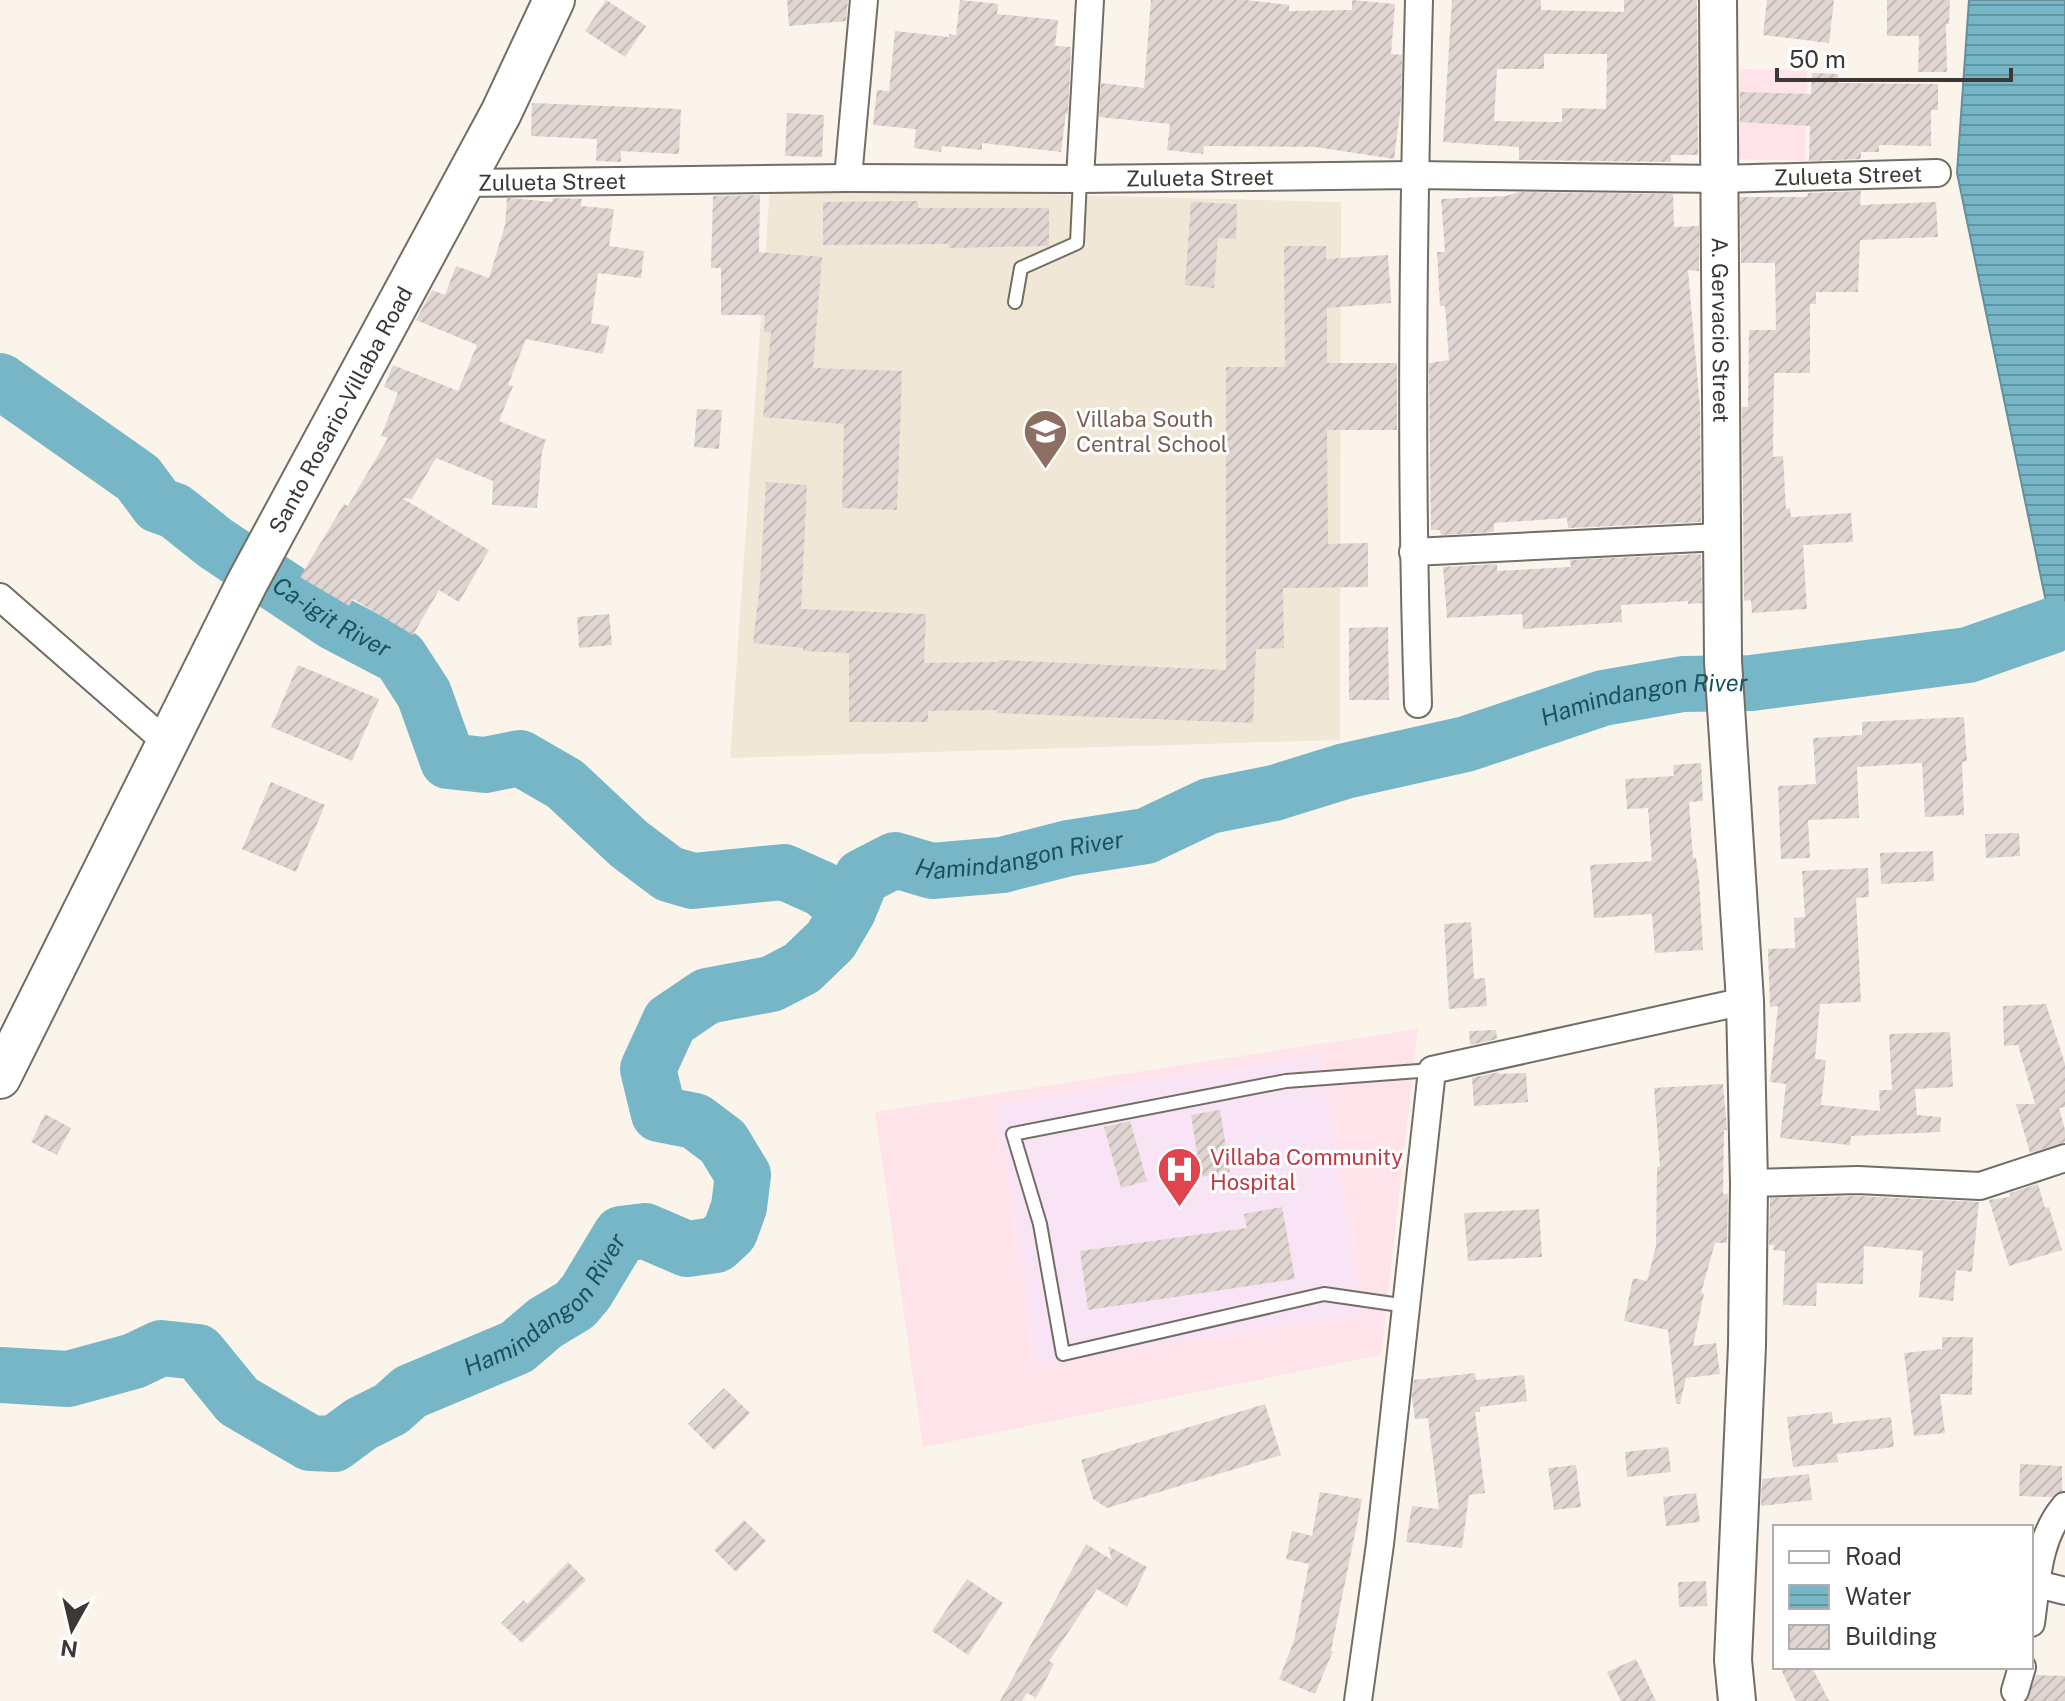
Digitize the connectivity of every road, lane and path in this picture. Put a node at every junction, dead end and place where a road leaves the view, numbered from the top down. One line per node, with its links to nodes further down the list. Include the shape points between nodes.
1 (554, 0): 11 (main road, Santo Rosario-Villaba Road)
2 (864, 0): 8 (street)
3 (1090, 0): 9 (street)
4 (1419, 0): 7 (street)
5 (1718, 0): 10 (street, A. Gervacio Street)
6 (1937, 173): 10 (street, Zulueta Street)
7 (1415, 175): 9 (street, Zulueta Street); 10 (street, Zulueta Street); 14 (street)
8 (848, 178): 9 (street, Zulueta Street); 11 (street, Zulueta Street)
9 (1080, 179): 12 (lane, via 1077,243 1021,268)
10 (1720, 179): 13 (street, A. Gervacio Street)
11 (462, 183): 17 (main road, Santo Rosario-Villaba Road)
12 (1015, 302)
13 (1721, 537): 14 (street); 18 (street, A. Gervacio Street, via 1727,741)
14 (1413, 552): 16 (street)
15 (0, 597): 17 (street)
16 (1418, 704)
17 (166, 742): 20 (main road, Santo Rosario-Villaba Road)
18 (1745, 1001): 19 (street); 22 (street, A. Gervacio Street)
19 (1432, 1070): 23 (street); 23 (lane, via 1286,1081 1013,1134 1040,1224 1063,1354 1324,1294)
20 (0, 1078)
21 (2065, 1158): 22 (street, via 1980,1186 1858,1180)
22 (1749, 1183): 29 (street, A. Gervacio Street, via 1733,1660)
23 (1407, 1306): 28 (street)
24 (2065, 1506): 25 (street, via 2041,1550)
25 (2037, 1584): 26 (street); 27 (street)
26 (2065, 1591)
27 (2033, 1610)
28 (1358, 1701)
29 (1737, 1701)

